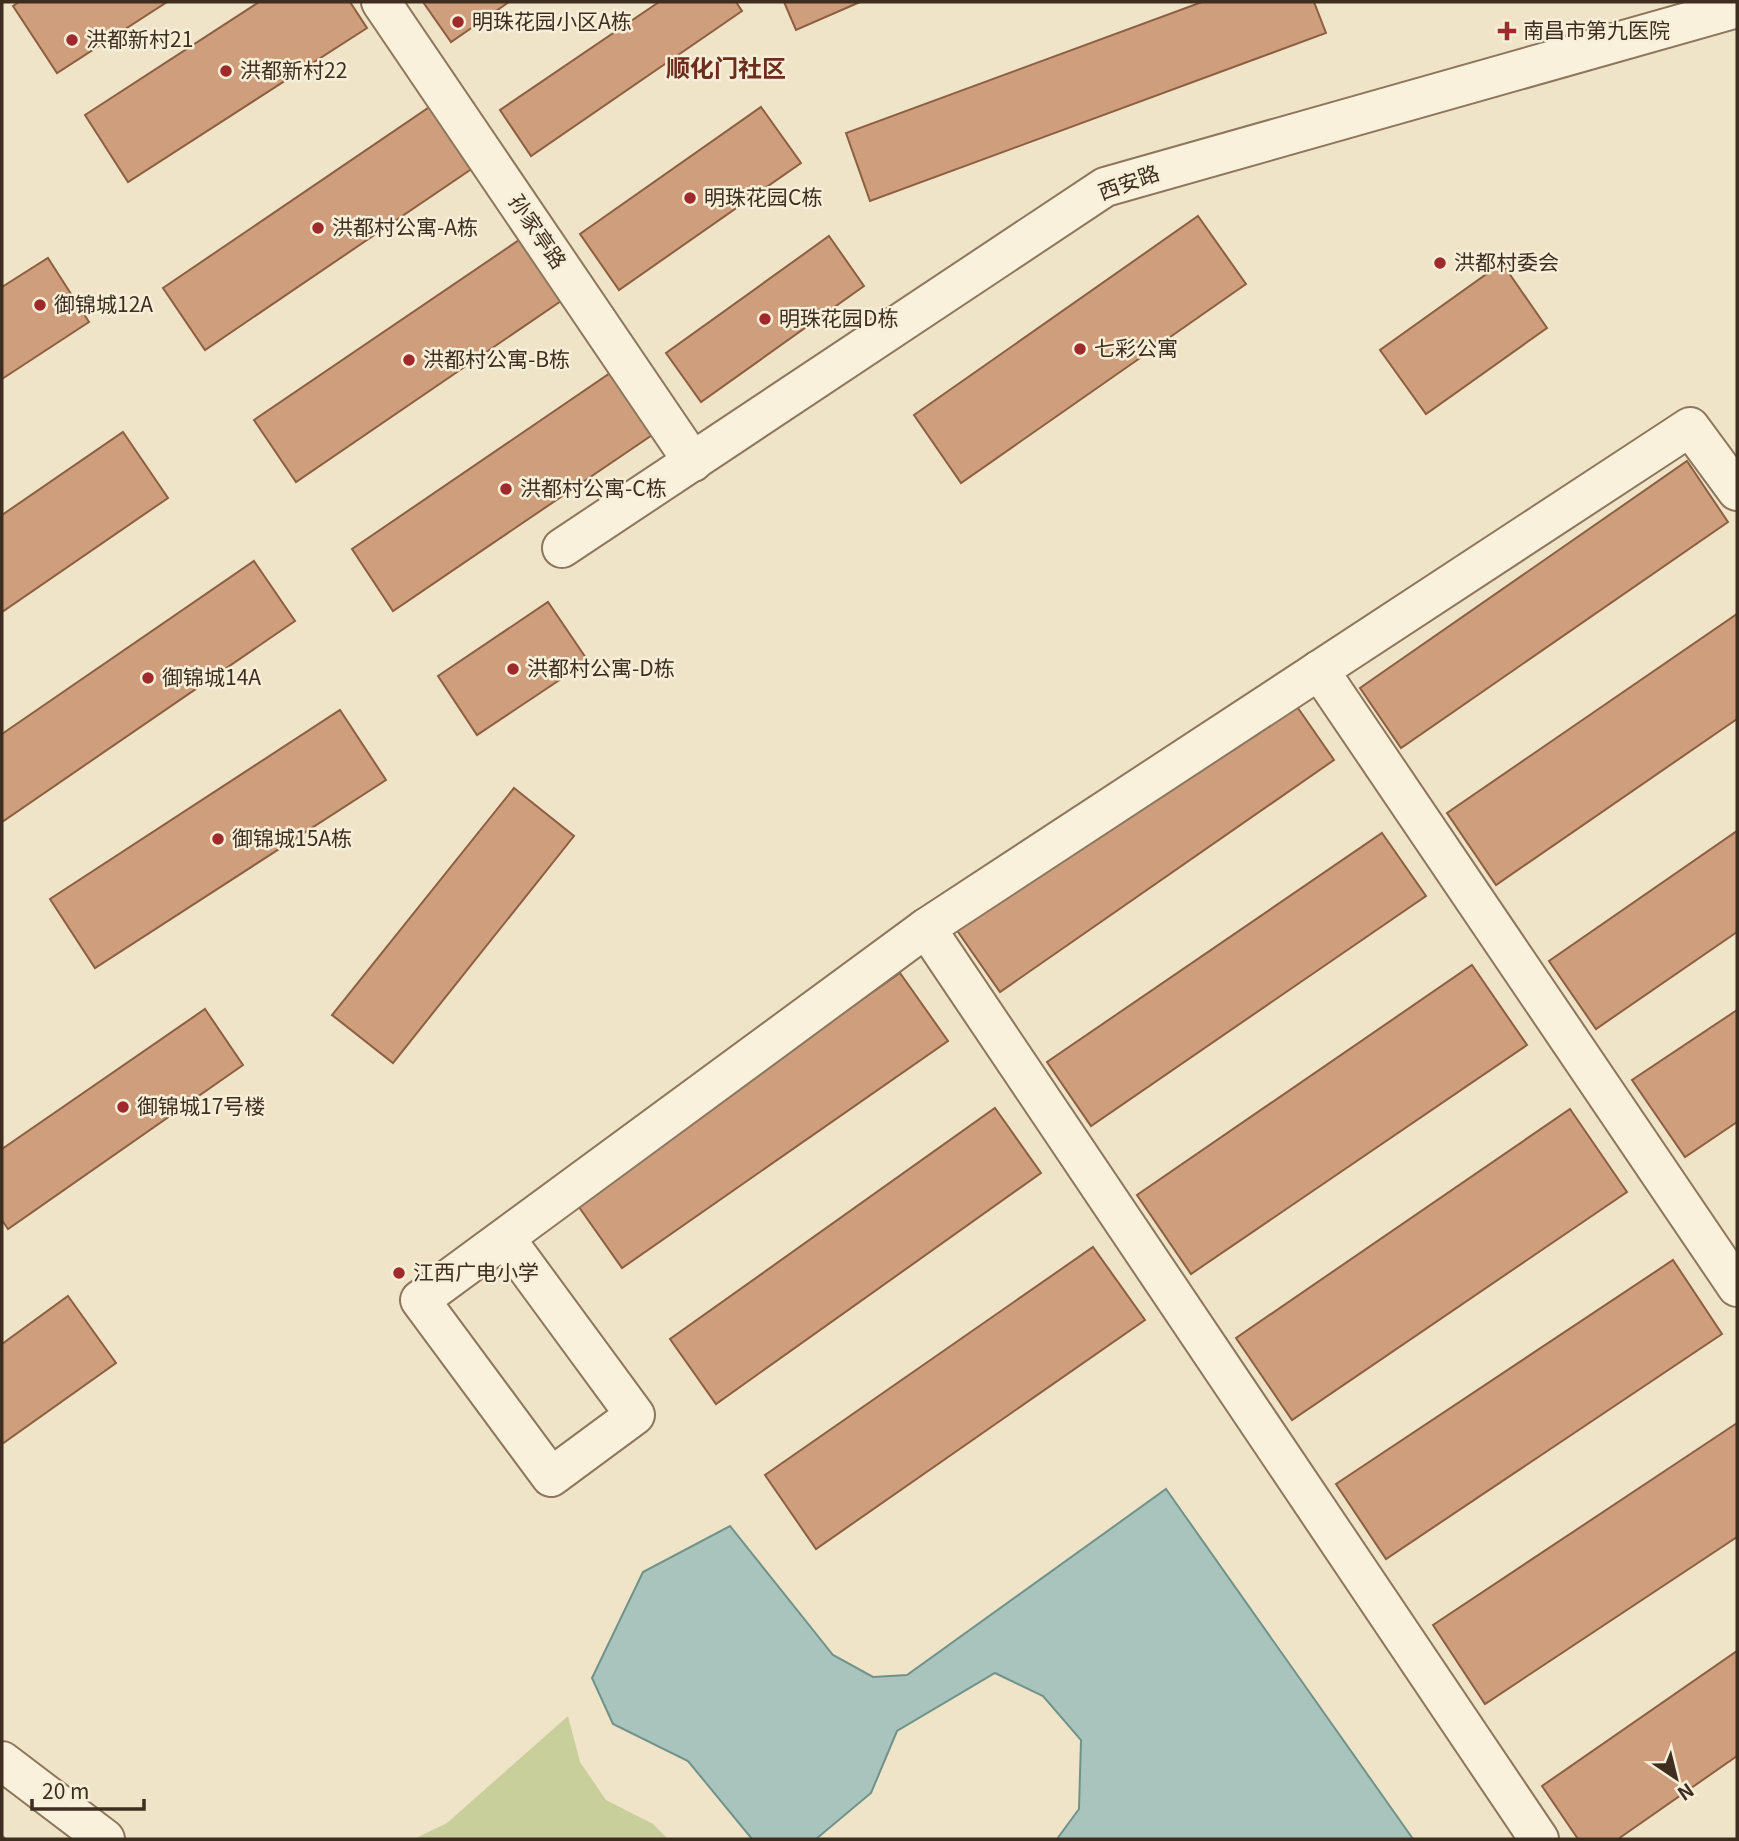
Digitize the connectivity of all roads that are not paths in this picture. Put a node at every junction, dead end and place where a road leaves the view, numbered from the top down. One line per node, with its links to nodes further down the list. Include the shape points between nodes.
1 (381, 2): 3 (street, 孙家亭路)
2 (1737, 8): 3 (street, 西安路, via 1105,187)
3 (693, 462): 5 (street, 西安路)
4 (1737, 491): 6 (street, via 1690,427)
5 (562, 548)
6 (1319, 670): 7 (street); 9 (street)
7 (926, 928): 8 (street); 12 (street)
8 (505, 1238): 8 (street, via 420,1300 551,1477 635,1415)
9 (1737, 1287)
10 (2, 1761): 11 (street)
11 (105, 1839)
12 (1539, 1839)

